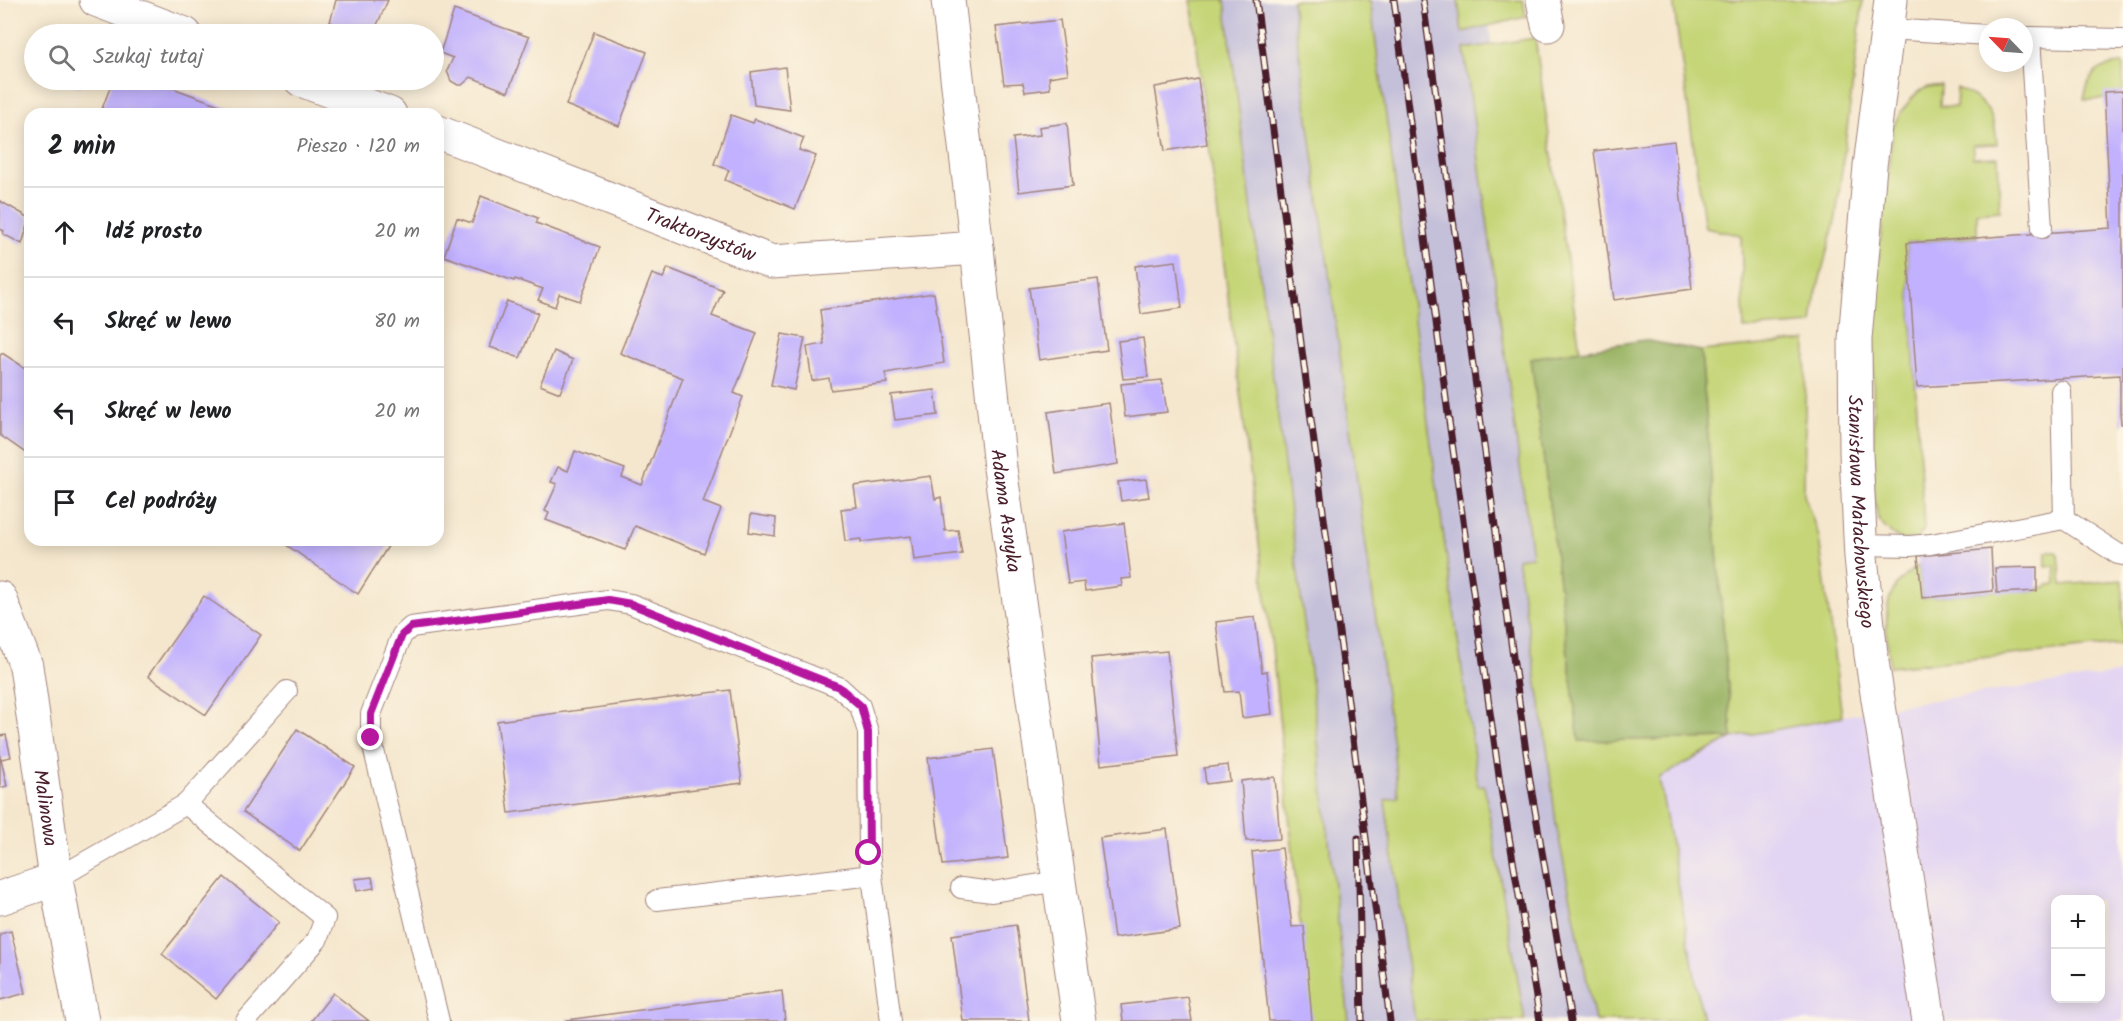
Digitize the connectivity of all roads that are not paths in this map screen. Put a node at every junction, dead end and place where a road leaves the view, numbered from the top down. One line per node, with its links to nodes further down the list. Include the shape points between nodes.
1 (96, 0): 4 (street)
2 (948, 0): 13 (street, Adama Asnyka)
3 (1889, 15): 5 (lane); 16 (street, Stanisława Małachowskiego, via 1870,166 1855,339)
4 (159, 24)
5 (1979, 33)
6 (2033, 37): 7 (lane)
7 (2123, 39)
8 (2030, 72): 12 (lane)
9 (328, 90): 10 (street)
10 (374, 108)
11 (444, 134): 13 (street, Traktorzystów, via 772,262)
12 (2042, 228)
13 (977, 248): 23 (street, Adama Asnyka, via 1000,468)
14 (2061, 391): 15 (lane)
15 (2064, 519): 16 (lane, via 1931,544); 17 (lane)
16 (1861, 545): 32 (street, Stanisława Małachowskiego, via 1871,655)
17 (2123, 555)
18 (0, 598): 22 (street, Malinowa, via 26,666)
19 (287, 691): 20 (lane)
20 (186, 804): 22 (lane); 28 (lane, via 325,918 317,940)
21 (872, 875): 26 (lane); 29 (lane, via 868,732 861,706 839,687 631,604 608,600 411,627 402,635 371,714 371,738); 30 (lane)
22 (56, 879): 25 (street); 27 (street, Malinowa)
23 (1059, 881): 24 (lane, via 992,892); 31 (street, Adama Asnyka)
24 (961, 888)
25 (0, 898)
26 (657, 900)
27 (82, 1021)
28 (246, 1021)
29 (439, 1021)
30 (891, 1021)
31 (1078, 1021)
32 (1929, 1021)

